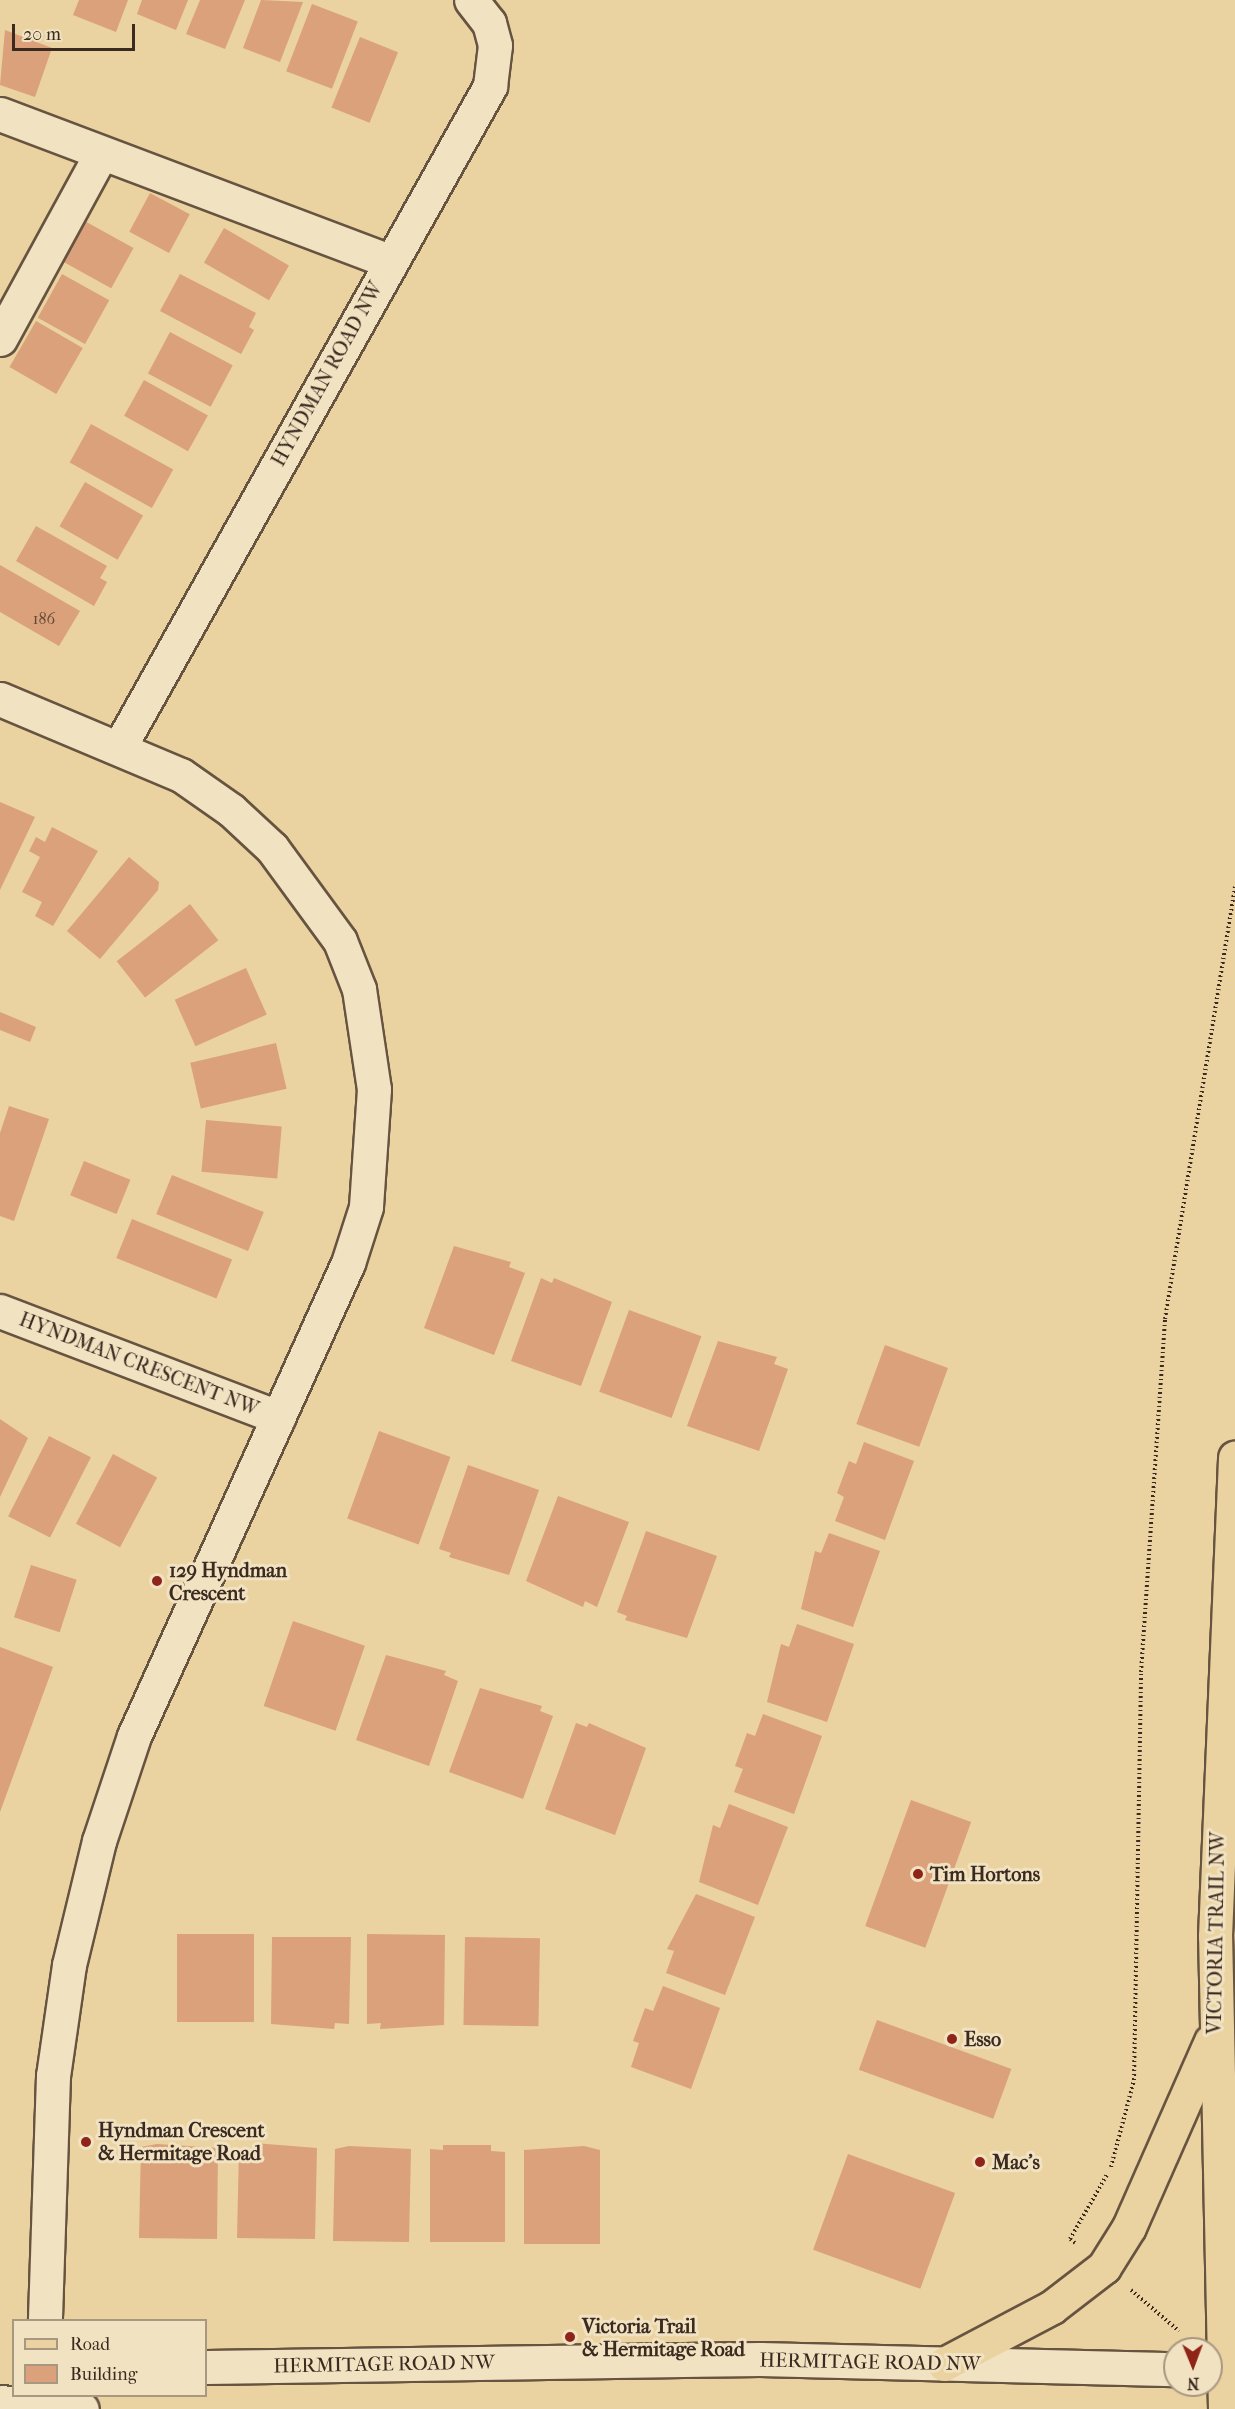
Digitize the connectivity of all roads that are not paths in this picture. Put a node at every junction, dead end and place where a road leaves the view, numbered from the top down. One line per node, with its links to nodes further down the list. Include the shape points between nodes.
1 (471, 0): 4 (street, HYNDMAN ROAD NW, via 489,23 497,67)
2 (0, 114): 3 (street)
3 (101, 154): 4 (street); 5 (street)
4 (389, 261): 7 (street, HYNDMAN ROAD NW)
5 (0, 339)
6 (0, 699): 7 (street, HYNDMAN CRESCENT NW)
7 (120, 746): 9 (street, HYNDMAN CRESCENT NW, via 181,775 231,810 272,848 340,941 359,989 374,1089 366,1207 348,1263)
8 (0, 1311): 9 (street, HYNDMAN CRESCENT NW)
9 (278, 1417): 12 (street, HYNDMAN CRESCENT NW, via 134,1736 96,1851 69,1965 53,2076)
10 (1235, 1456): 11 (main road, VICTORIA TRAIL NW, via 1219,1757)
11 (1214, 2034): 13 (main road, VICTORIA TRAIL NW); 15 (main road, via 1129,2227 1104,2267 1052,2307)
12 (45, 2319)
13 (1222, 2337)
14 (1163, 2356): 15 (street, HERMITAGE ROAD NW)
15 (944, 2364): 16 (street, HERMITAGE ROAD NW, via 760,2359)
16 (207, 2367)
17 (1223, 2368): 21 (main road, VICTORIA TRAIL NW)
18 (53, 2398): 19 (street); 20 (street)
19 (0, 2402)
20 (82, 2409)
21 (1225, 2409)

